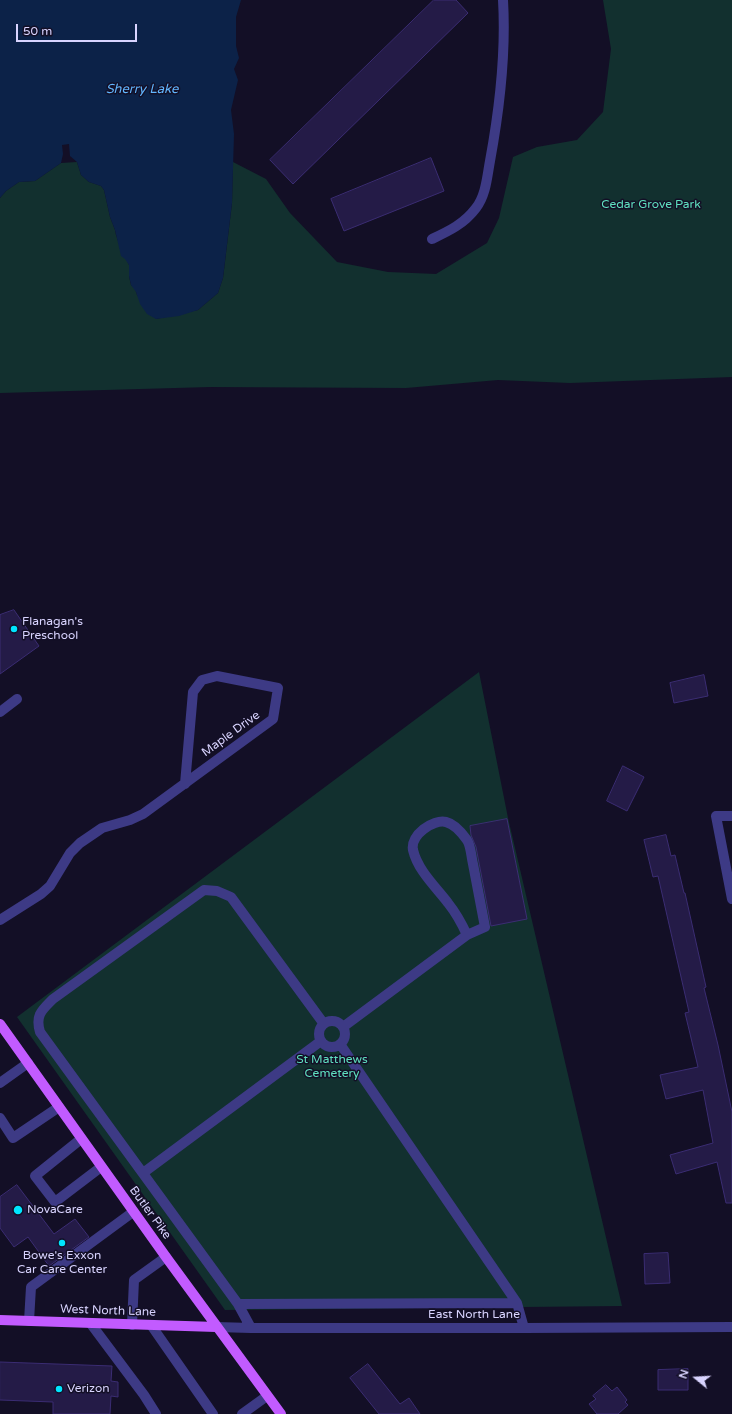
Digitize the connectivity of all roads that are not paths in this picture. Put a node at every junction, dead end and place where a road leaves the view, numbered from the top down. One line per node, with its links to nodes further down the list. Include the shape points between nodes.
1 (503, 0): 2 (street, via 501,70 495,133 485,188 477,207 466,219 452,230)
2 (432, 239)
3 (17, 699): 4 (street)
4 (0, 712)
5 (185, 784): 5 (street, Maple Drive, via 273,719 278,688 218,676 202,680 193,692); 8 (street, Maple Drive, via 143,814 102,828 80,843 70,853 50,886)
6 (732, 816): 7 (street, via 716,816)
7 (732, 899)
8 (0, 920)
9 (467, 935): 9 (street, via 486,927 468,842 459,829 446,822 435,823 421,832 412,848 422,871 450,905); 12 (street)
10 (0, 1024): 15 (main road, Butler Pike)
11 (324, 1024): 12 (street, via 333,1021); 13 (street, via 319,1035); 21 (street, via 231,897 217,891 204,890 53,999 40,1013 40,1032)
12 (343, 1027): 14 (street, via 345,1036)
13 (321, 1041): 14 (street, via 330,1047); 21 (street)
14 (340, 1044): 24 (street)
15 (28, 1063): 16 (street); 17 (main road, Butler Pike)
16 (0, 1083)
17 (58, 1107): 18 (street, via 13,1138); 19 (main road, Butler Pike)
18 (0, 1118)
19 (81, 1139): 20 (main road, Butler Pike); 20 (street, via 35,1176 55,1202)
20 (101, 1167): 22 (main road, Butler Pike)
21 (143, 1173): 25 (street)
22 (133, 1212): 23 (main road, Butler Pike); 27 (street, via 31,1286)
23 (166, 1258): 29 (street, via 134,1280); 31 (main road, Butler Pike)
24 (517, 1303): 25 (street); 34 (street)
25 (238, 1304): 33 (street)
26 (0, 1320): 27 (main road, West North Lane)
27 (28, 1321): 28 (main road, West North Lane)
28 (91, 1324): 29 (main road, West North Lane); 36 (street)
29 (132, 1325): 30 (main road, West North Lane)
30 (151, 1325): 31 (main road, West North Lane); 37 (street)
31 (216, 1327): 33 (street, East North Lane); 35 (main road, Butler Pike)
32 (732, 1327): 34 (street, East North Lane)
33 (251, 1328): 34 (street, East North Lane)
34 (524, 1328)
35 (267, 1396): 38 (street); 39 (main road, Butler Pike)
36 (156, 1414)
37 (212, 1414)
38 (242, 1414)
39 (281, 1414)

